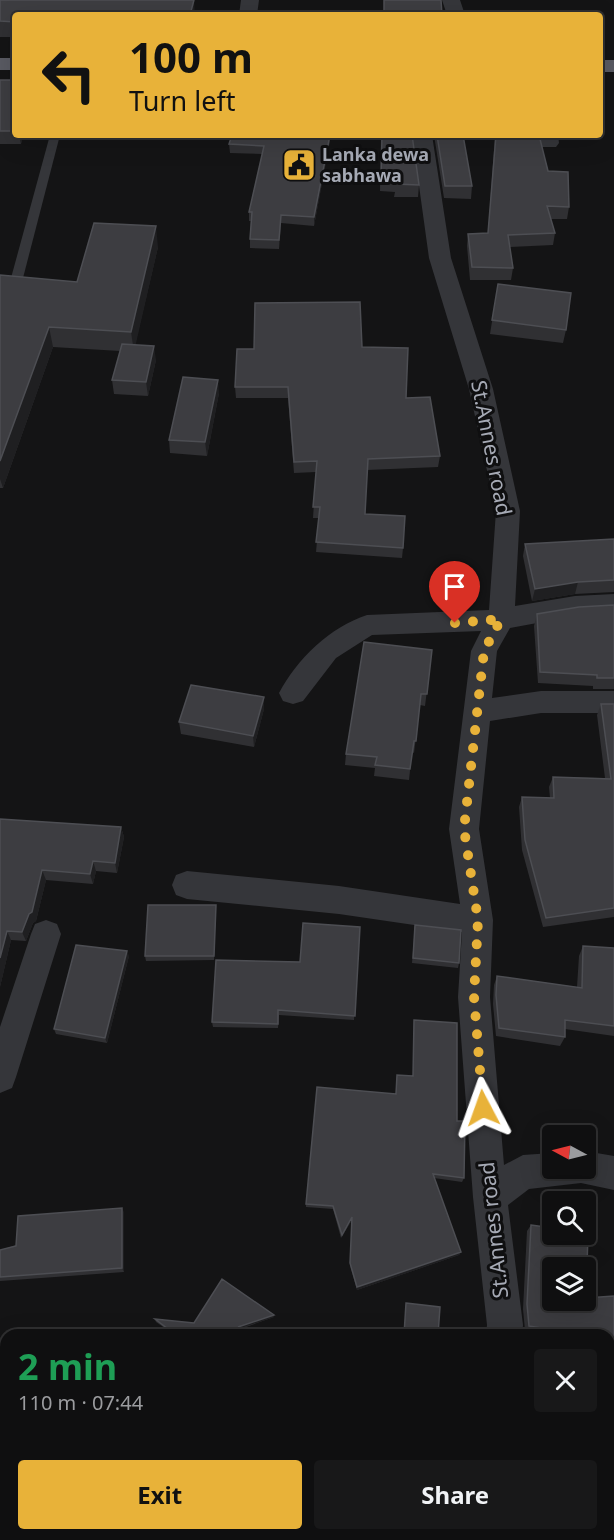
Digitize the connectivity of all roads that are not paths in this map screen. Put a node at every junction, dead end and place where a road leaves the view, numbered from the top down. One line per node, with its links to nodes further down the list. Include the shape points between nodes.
1 (54, 138): 3 (lane)
2 (422, 138): 5 (street, St.Annes road, via 440,258 482,389 508,511)
3 (17, 278)
4 (614, 604): 5 (street, via 575,606)
5 (501, 619): 6 (street, via 367,625 327,651); 8 (street, St.Annes road, via 484,651)
6 (293, 693)
7 (614, 702): 8 (street, via 541,702)
8 (478, 712): 10 (street, St.Annes road, via 464,829)
9 (187, 885): 10 (street, via 339,900)
10 (478, 920): 16 (street, St.Annes road, via 474,997)
11 (46, 934): 12 (street)
12 (0, 1077)
13 (596, 1170): 15 (street)
14 (542, 1171): 16 (street, via 523,1172)
15 (614, 1173)
16 (490, 1197): 17 (street, St.Annes road)
17 (503, 1329)

